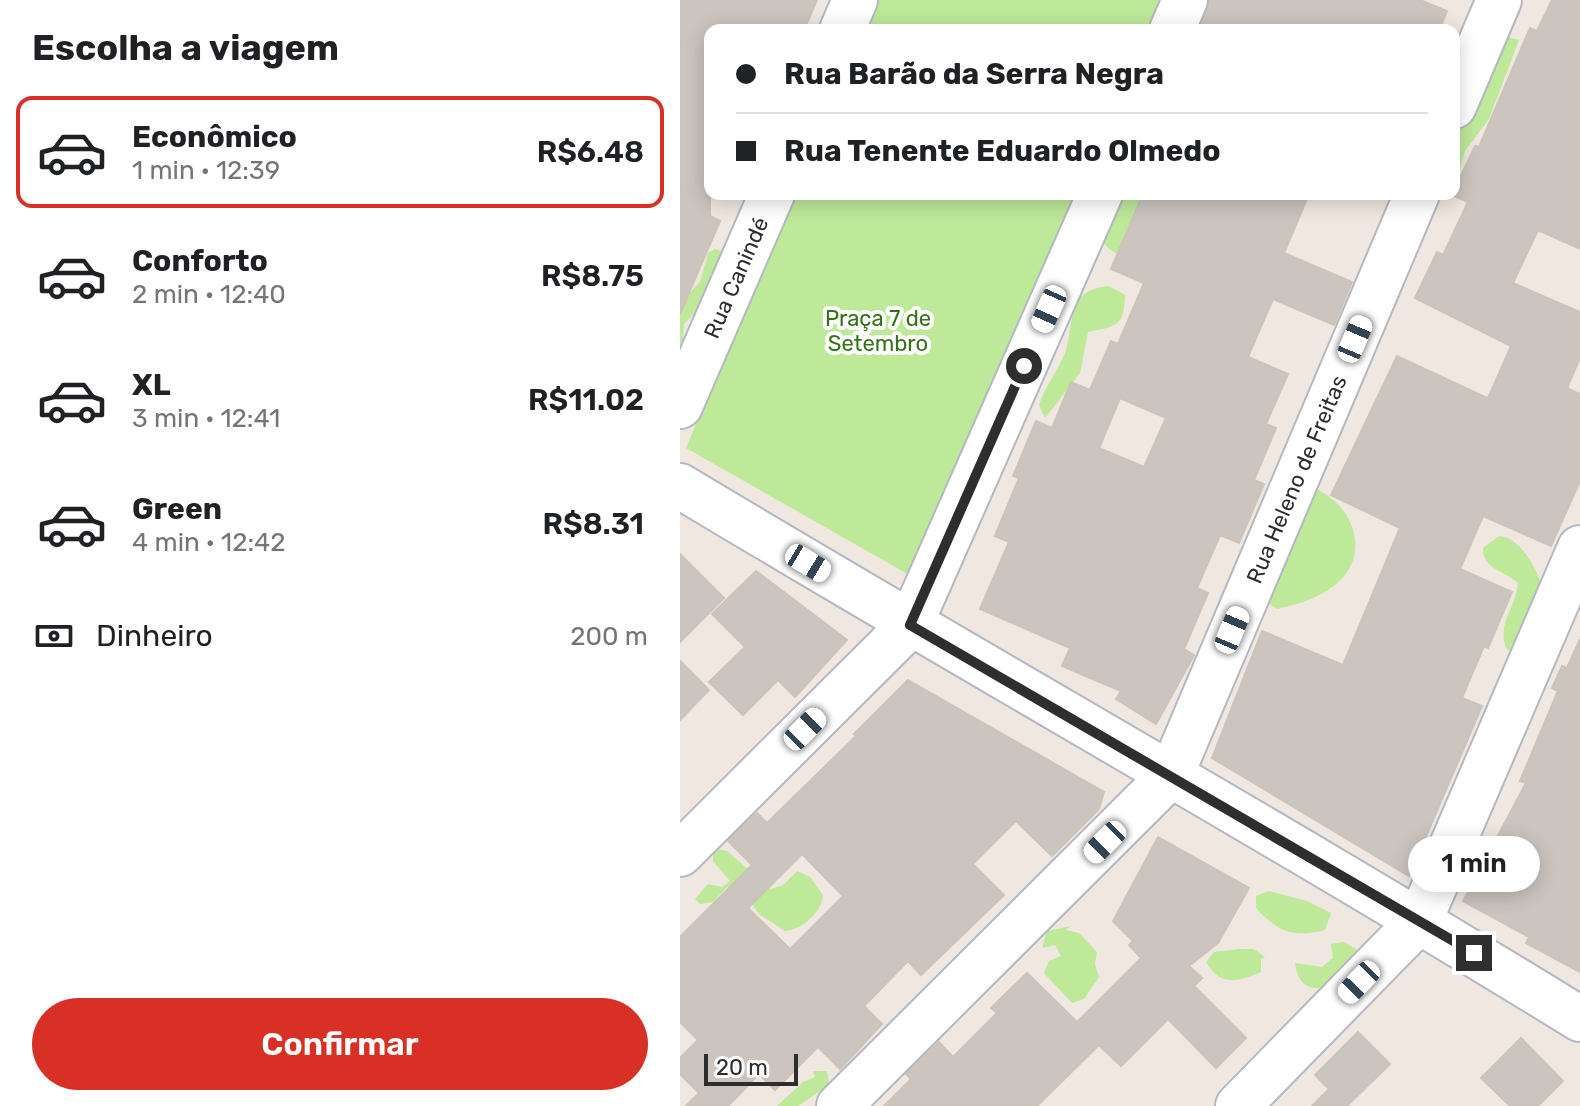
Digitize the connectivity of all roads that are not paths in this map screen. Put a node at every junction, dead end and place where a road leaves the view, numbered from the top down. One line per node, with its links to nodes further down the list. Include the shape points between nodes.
1 (855, 0): 4 (street)
2 (1185, 0): 5 (street)
3 (1499, 0): 6 (street)
4 (845, 24)
5 (1175, 24)
6 (1460, 92)
7 (769, 200): 10 (street, Rua Canindé)
8 (1097, 200): 13 (street)
9 (1414, 200): 14 (street, Rua Heleno de Freitas)
10 (680, 406)
11 (680, 486): 13 (street)
12 (1580, 548): 16 (street)
13 (910, 625): 14 (street); 15 (street)
14 (1171, 775): 16 (street); 18 (street, Rua Heleno de Freitas)
15 (680, 854)
16 (1420, 920): 17 (street); 19 (street)
17 (1580, 1019)
18 (839, 1106)
19 (1238, 1106)

